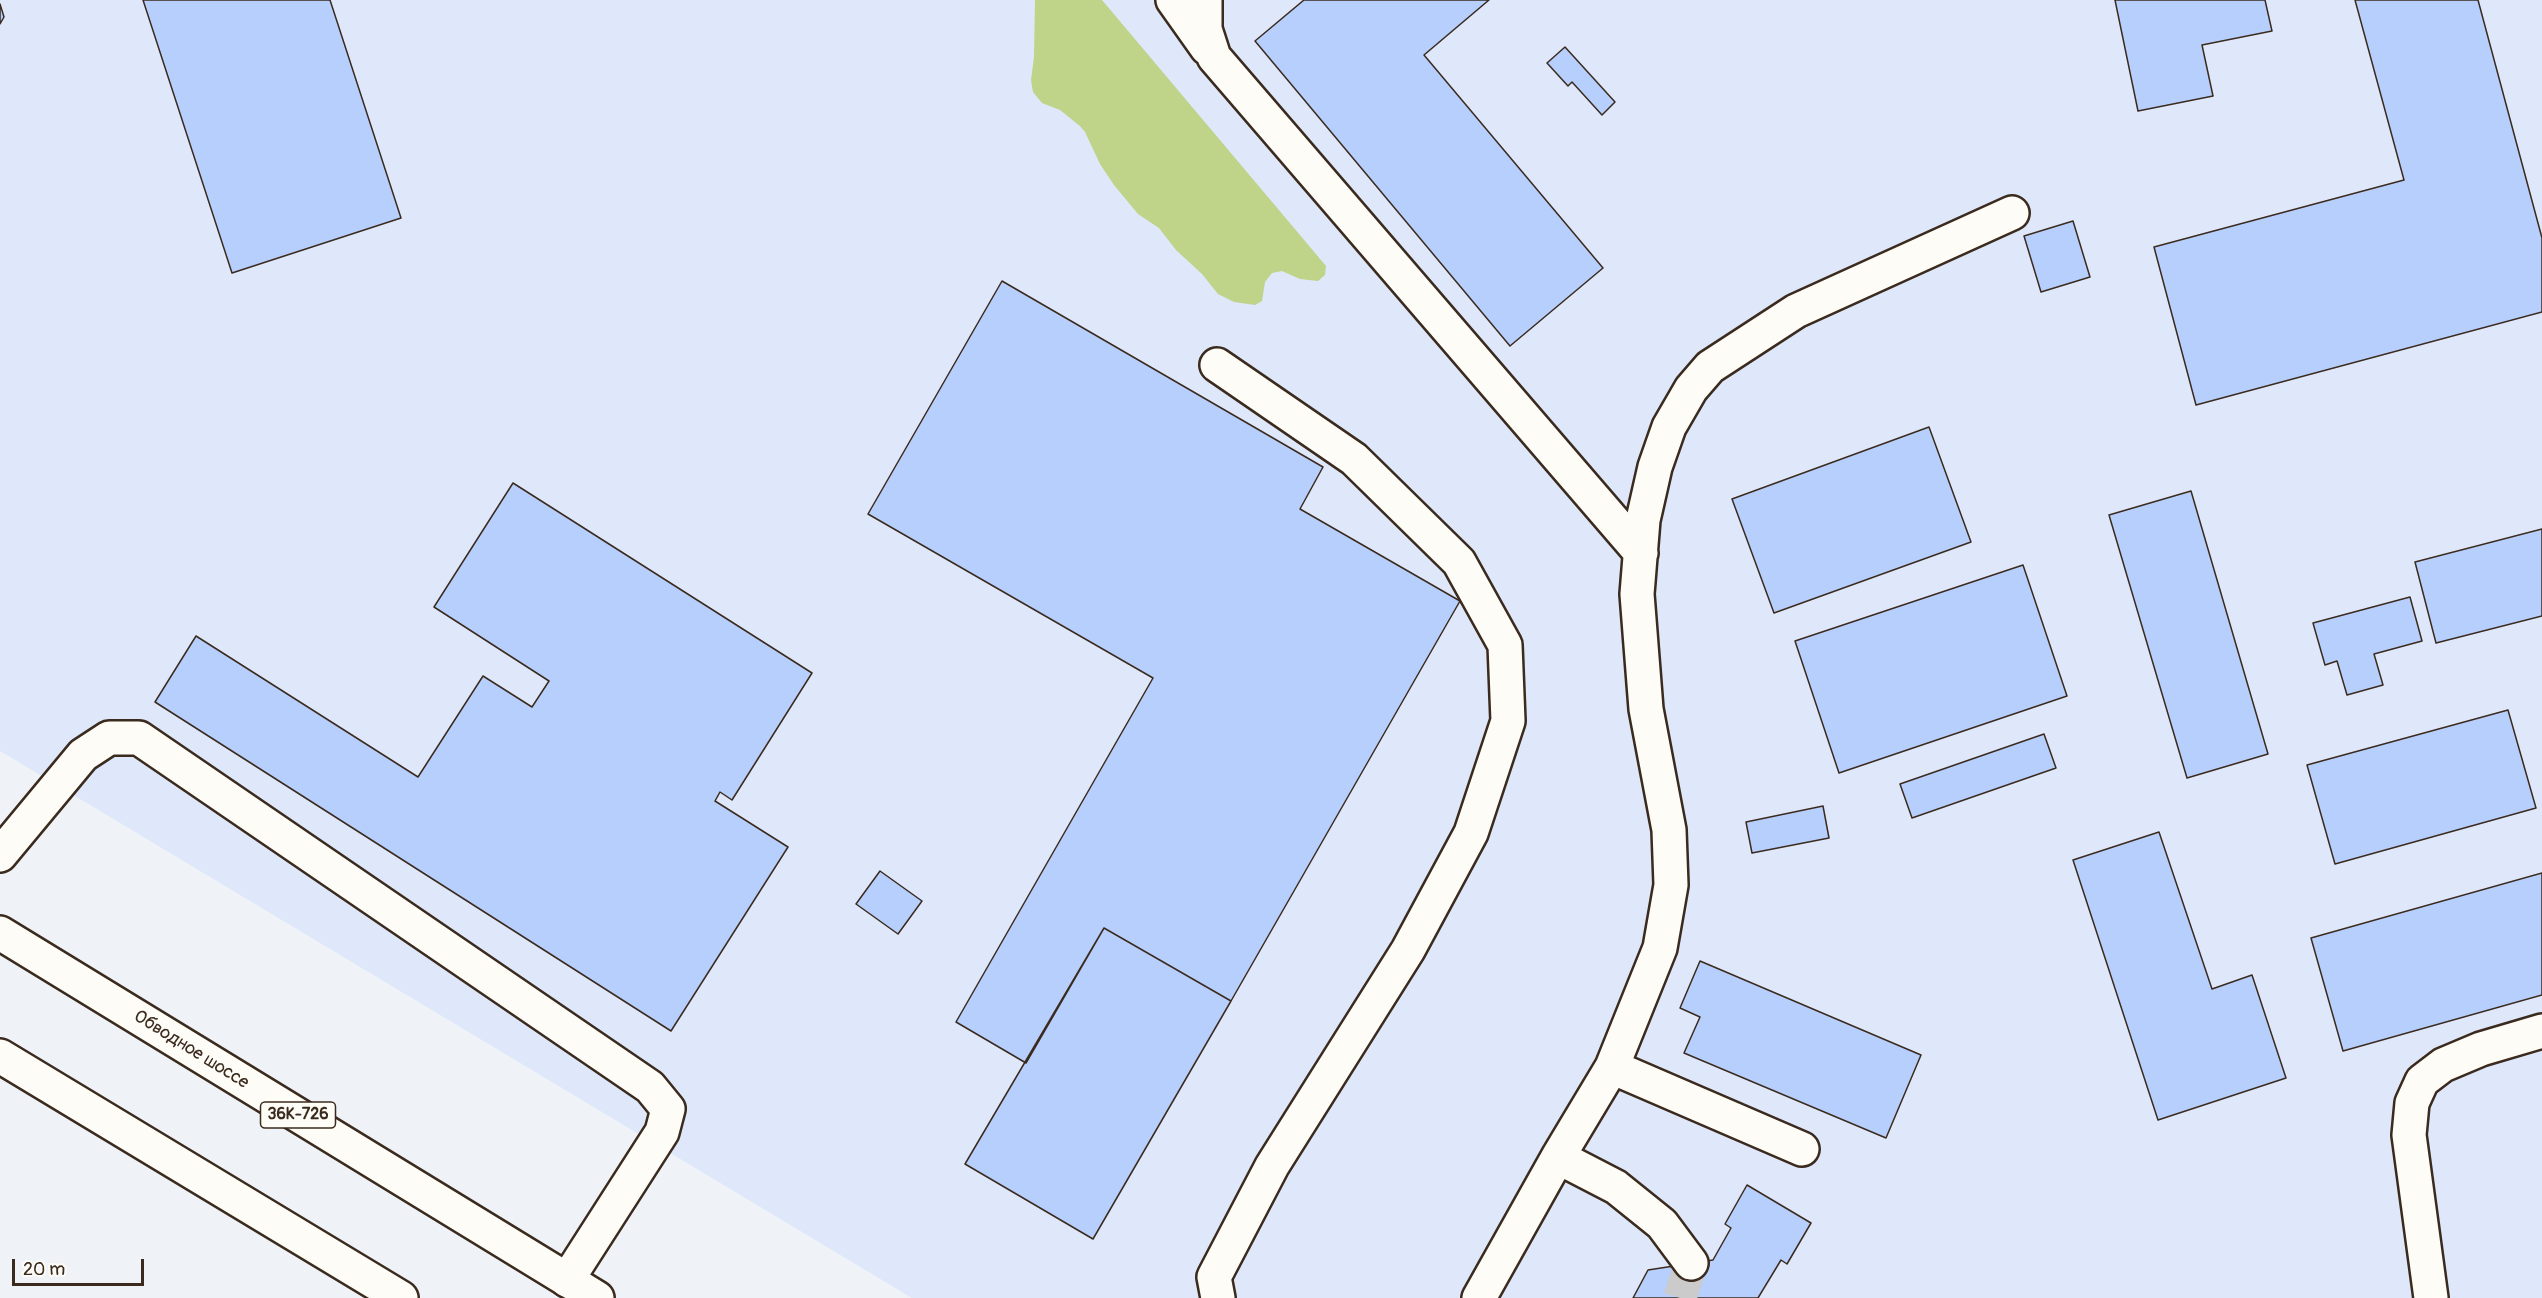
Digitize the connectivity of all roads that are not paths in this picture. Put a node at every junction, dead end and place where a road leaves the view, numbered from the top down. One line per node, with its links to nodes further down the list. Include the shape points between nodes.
1 (1173, 0): 3 (main road)
2 (1205, 0): 3 (main road, via 1204,29)
3 (1214, 57): 6 (main road)
4 (2012, 213): 6 (main road, via 1796,311 1710,367 1691,389 1669,426 1643,520)
5 (1217, 365): 18 (main road, via 1354,459 1459,562 1505,645 1508,721 1471,833 1408,950 1272,1166 1214,1277)
6 (1641, 553): 11 (main road, via 1637,594 1646,709 1669,831 1671,885 1660,948)
7 (0, 855): 15 (main road, via 82,755 109,738 139,738 650,1086 668,1109 662,1132)
8 (0, 933): 15 (main road, Обводное шоссе / 36К-726)
9 (2542, 1031): 20 (main road, via 2443,1065 2422,1081 2412,1103 2409,1135)
10 (0, 1056): 16 (main road)
11 (1612, 1067): 12 (main road); 13 (main road)
12 (1802, 1149)
13 (1558, 1157): 14 (main road, via 1616,1187 1662,1224); 19 (main road)
14 (1691, 1263)
15 (567, 1280): 17 (main road, Обводное шоссе / 36К-726)
16 (401, 1298)
17 (597, 1298)
18 (1218, 1298)
19 (1479, 1298)
20 (2431, 1298)

